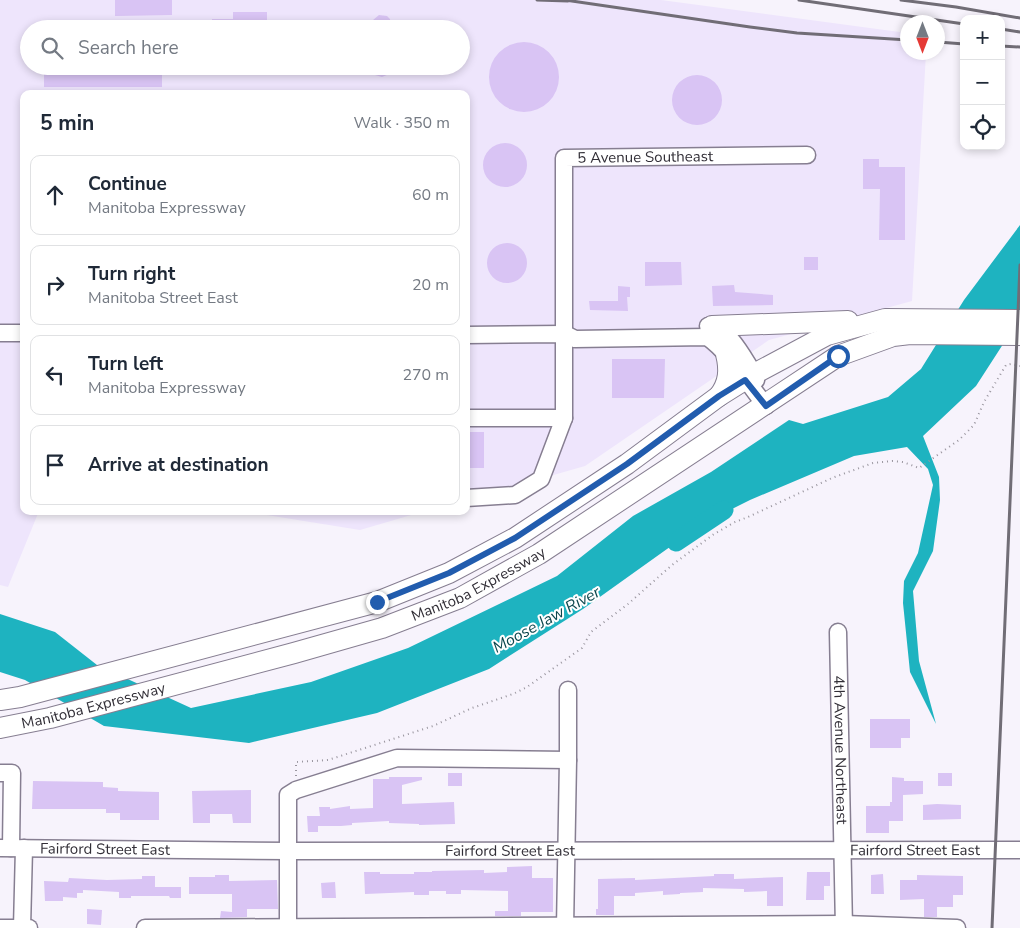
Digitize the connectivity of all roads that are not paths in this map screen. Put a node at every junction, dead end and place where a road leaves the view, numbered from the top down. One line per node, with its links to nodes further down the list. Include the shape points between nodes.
1 (807, 155): 6 (street, 5 Avenue Southeast, via 564,158)
2 (885, 319): 4 (main road); 5 (main road, Manitoba Expressway); 12 (main road, Manitoba Expressway, via 827,334)
3 (1020, 320): 5 (main road)
4 (712, 326): 6 (street, via 574,327); 12 (street, via 732,341)
5 (909, 327): 10 (main road); 14 (main road, Manitoba Expressway, via 838,356)
6 (565, 331): 9 (street); 11 (street, via 574,339 707,337); 16 (street)
7 (0, 333): 8 (street)
8 (20, 333)
9 (470, 334)
10 (1020, 335)
11 (726, 354): 12 (street); 13 (main road, via 728,379)
12 (749, 377): 13 (main road, Manitoba Expressway); 14 (street)
13 (719, 396): 20 (main road, Manitoba Expressway, via 627,464 515,538 449,573 377,602)
14 (766, 406): 21 (main road, Manitoba Expressway, via 539,554 460,598 382,628 50,718)
15 (470, 418): 16 (street)
16 (564, 418): 17 (street, via 541,479 515,495)
17 (470, 498)
18 (838, 632): 25 (street, 4th Avenue Northeast)
19 (568, 690): 22 (street)
20 (0, 700)
21 (0, 728)
22 (568, 760): 27 (street, via 397,758 292,792); 28 (street)
23 (0, 773): 24 (street, via 12,773)
24 (12, 848): 27 (street, Fairford Street East); 33 (street)
25 (843, 850): 26 (street, Fairford Street East); 28 (street, Fairford Street East); 29 (street, 4th Avenue Northeast)
26 (1020, 850)
27 (288, 851): 28 (street, Fairford Street East); 30 (street)
28 (567, 851): 31 (street)
29 (844, 926): 31 (street); 36 (street)
30 (288, 927): 31 (street); 35 (street)
31 (565, 927)
32 (0, 928): 33 (street)
33 (22, 928): 34 (street)
34 (29, 928)
35 (145, 928)
36 (957, 928)

